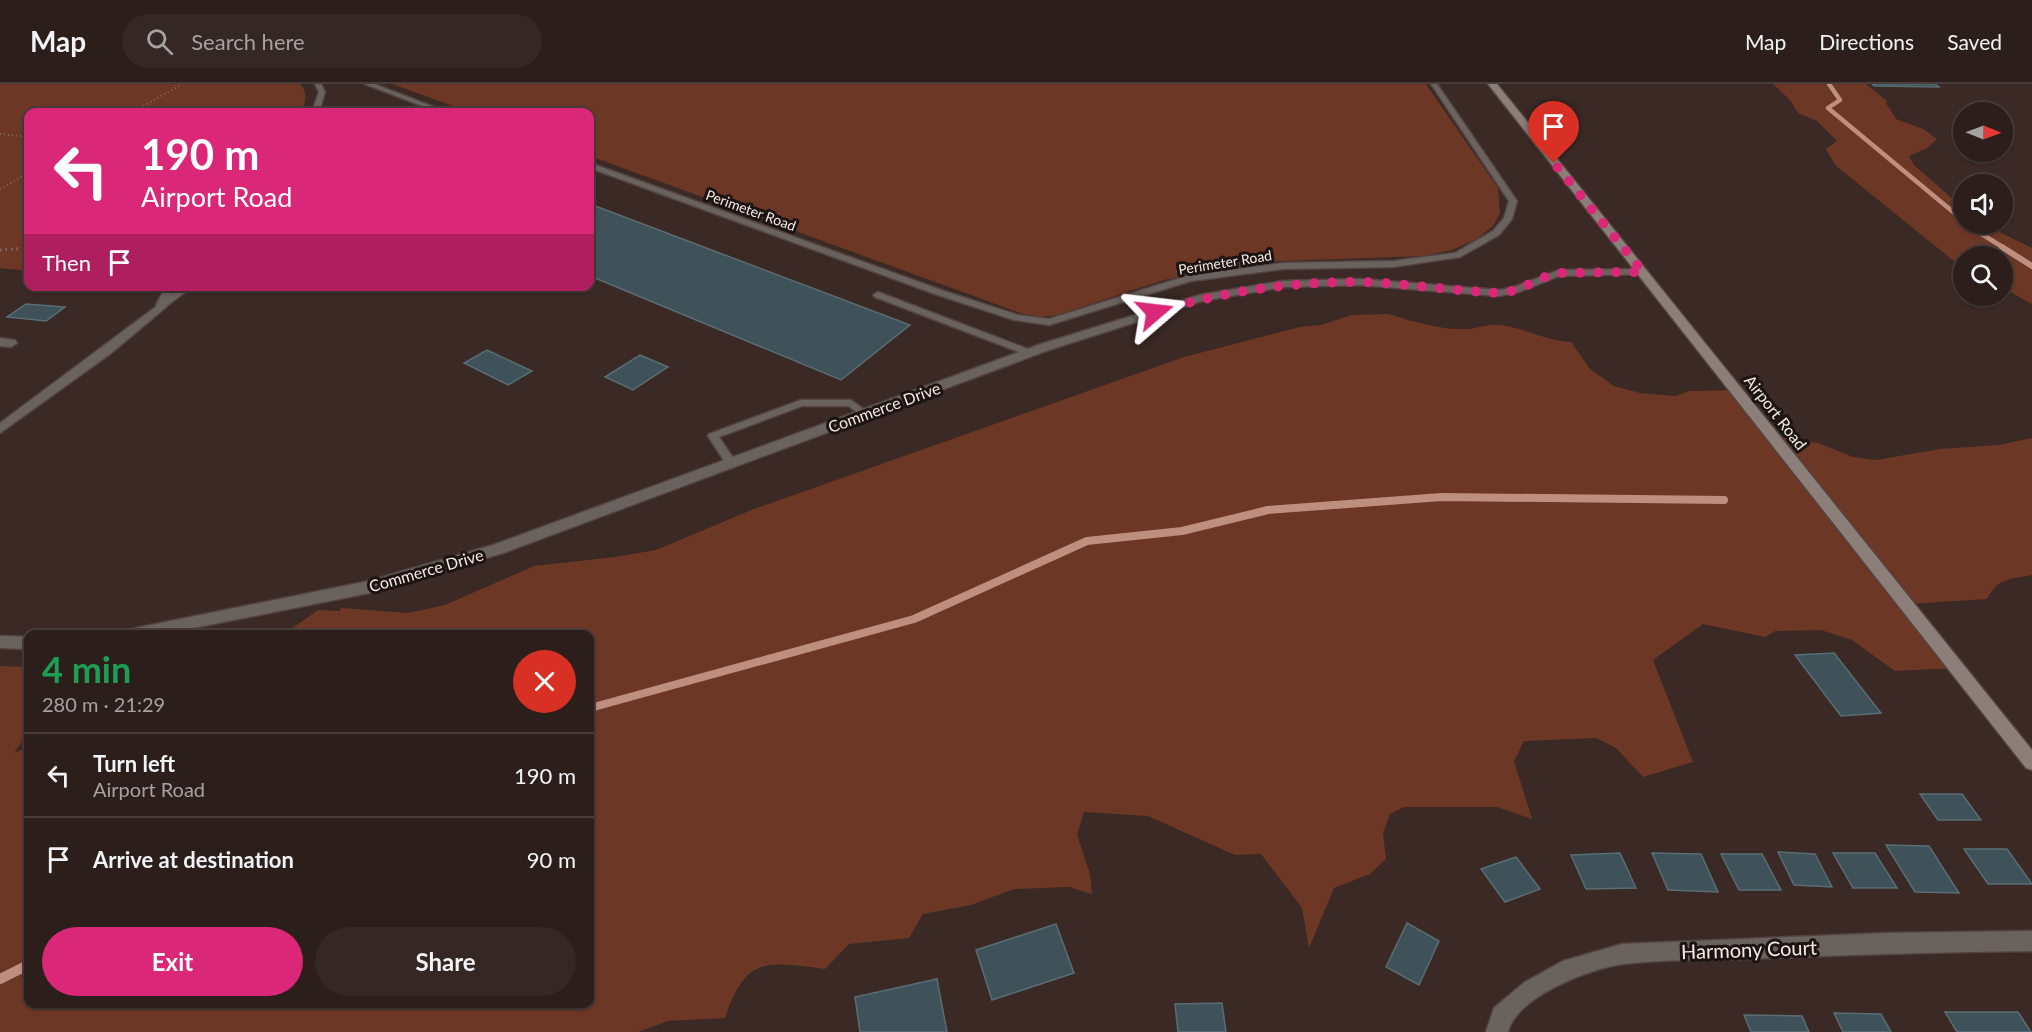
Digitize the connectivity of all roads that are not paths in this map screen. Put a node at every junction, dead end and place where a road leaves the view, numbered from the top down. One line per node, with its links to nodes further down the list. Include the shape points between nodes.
1 (318, 84): 5 (lane, via 322,92)
2 (368, 84): 6 (lane)
3 (1434, 84): 7 (lane, Perimeter Road, via 1513,201 1508,219 1480,244 1457,255 1428,261 1283,266 1190,278 1049,322 1017,318 949,296)
4 (1491, 84): 8 (main road, Airport Road)
5 (317, 108)
6 (432, 108)
7 (594, 167)
8 (1643, 272): 13 (street, Commerce Drive, via 1559,273 1515,292 1499,293 1360,282 1283,284 1200,298); 20 (main road, Airport Road)
9 (168, 291): 12 (lane)
10 (182, 291): 12 (lane)
11 (878, 295): 13 (lane)
12 (161, 306): 15 (street)
13 (1030, 353): 14 (street, Commerce Drive)
14 (865, 414): 16 (street, Commerce Drive); 16 (lane, via 851,403 801,403 713,436)
15 (0, 429)
16 (732, 464): 17 (street, Commerce Drive, via 426,571 358,590)
17 (156, 630)
18 (0, 642): 19 (street)
19 (24, 643)
20 (2032, 763)
21 (2032, 941): 22 (street, Harmony Court, via 1622,954 1563,971 1532,989 1501,1015)
22 (1497, 1032)

